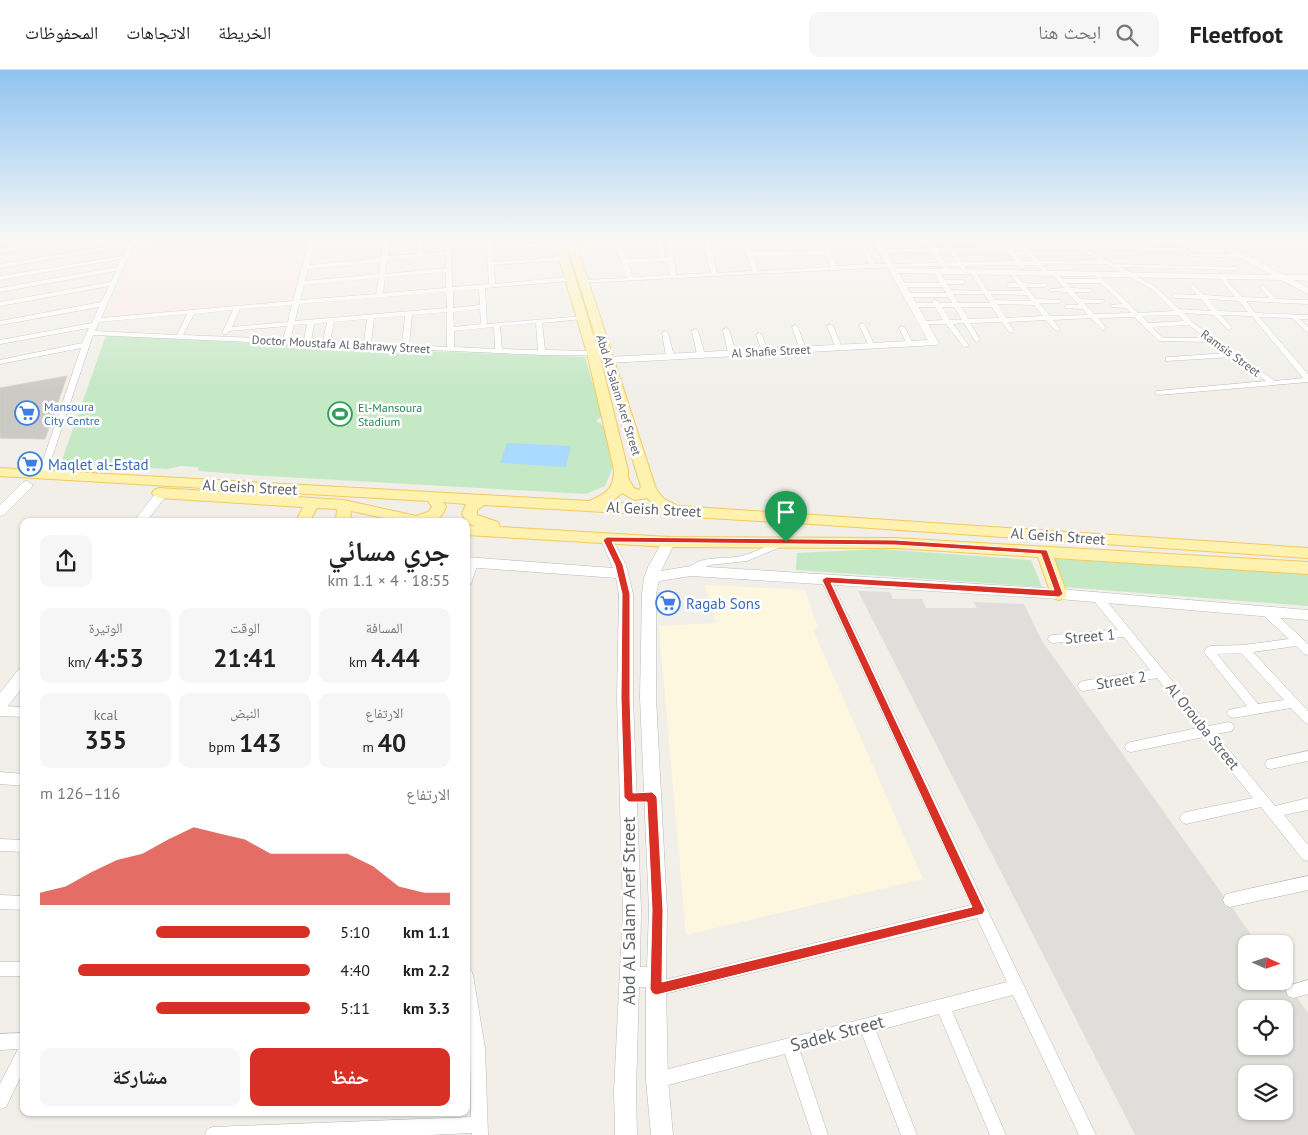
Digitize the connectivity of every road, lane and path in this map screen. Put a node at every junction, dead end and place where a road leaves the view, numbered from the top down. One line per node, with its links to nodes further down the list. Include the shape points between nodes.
1 (77, 290): 36 (street)
2 (110, 290): 37 (street)
3 (299, 290): 35 (street)
4 (380, 290): 25 (street)
5 (449, 290): 6 (street); 25 (street); 47 (street)
6 (452, 290)
7 (482, 290): 44 (street)
8 (573, 290): 56 (main road, Abd Al Salam Aref Street)
9 (585, 290): 121 (main road, Abd Al Salam Aref Street)
10 (904, 290): 24 (street)
11 (947, 290): 22 (street)
12 (984, 290): 22 (street); 26 (street); 40 (street)
13 (1018, 290): 26 (street)
14 (1025, 290): 26 (street)
15 (1071, 290): 28 (street)
16 (1090, 290): 28 (street)
17 (1112, 290): 29 (street)
18 (1155, 290): 49 (street, Ramsis Street)
19 (1196, 290): 30 (street)
20 (1231, 290): 31 (street)
21 (1265, 290): 32 (street)
22 (949, 294): 24 (street); 39 (street)
23 (1053, 294): 26 (street); 26 (street); 28 (street); 28 (street)
24 (907, 295): 38 (street)
25 (379, 296): 35 (street)
26 (1031, 296): 40 (street); 59 (street)
27 (1175, 296): 30 (street)
28 (1075, 297): 29 (street); 46 (street)
29 (1119, 297): 42 (street)
30 (1203, 297): 31 (street); 51 (street)
31 (1239, 299): 32 (street); 53 (street)
32 (1275, 301): 34 (street)
33 (936, 302): 38 (street); 39 (street); 65 (street)
34 (1308, 302)
35 (296, 303): 43 (street); 71 (street)
36 (0, 304)
37 (103, 304): 66 (street); 68 (street)
38 (913, 305): 69 (street)
39 (956, 305): 40 (street); 62 (street)
40 (994, 306): 60 (street)
41 (1113, 306): 42 (street)
42 (1128, 306): 52 (street)
43 (238, 307): 48 (street); 83 (street)
44 (483, 307): 47 (street); 76 (street)
45 (1067, 307): 46 (street)
46 (1084, 307): 54 (street)
47 (450, 310): 50 (street); 84 (street)
48 (192, 312): 72 (street); 95 (street)
49 (1178, 312): 51 (street); 52 (street); 70 (street, Ramsis Street)
50 (409, 313): 55 (street); 108 (street)
51 (1216, 313): 53 (street); 82 (street)
52 (1136, 314): 54 (street); 75 (street)
53 (1252, 315): 57 (street); 123 (street)
54 (1092, 316): 59 (street); 81 (street)
55 (371, 317): 61 (street); 105 (street)
56 (582, 317): 64 (street); 116 (main road, Abd Al Salam Aref Street)
57 (1294, 317): 58 (street); 90 (street)
58 (1308, 317)
59 (1048, 318): 60 (street); 85 (street)
60 (1003, 319): 63 (street); 89 (street)
61 (331, 320): 67 (street); 102 (street)
62 (965, 320): 63 (street); 65 (street); 97 (street)
63 (982, 320): 87 (street)
64 (539, 321): 73 (street); 114 (street)
65 (947, 321): 69 (street); 107 (street)
66 (95, 322): 72 (street); 92 (street); 99 (street)
67 (311, 322): 71 (street); 101 (street)
68 (0, 323)
69 (924, 323): 103 (street, Al Shafie Street, via 934,343)
70 (1190, 323): 75 (street); 98 (street, Ramsis Street)
71 (290, 324): 83 (street); 100 (street)
72 (143, 325): 92 (street, Doctor Moustafa Al Bahrawy Street); 94 (street, Doctor Moustafa Al Bahrawy Street)
73 (497, 325): 76 (street); 112 (street)
74 (862, 325): 106 (street)
75 (1146, 325): 98 (street, via 1163,340)
76 (484, 326): 84 (street)
77 (830, 326): 109 (street)
78 (795, 327): 111 (street)
79 (166, 328): 94 (street)
80 (902, 328): 103 (street)
81 (1103, 328)
82 (1229, 328)
83 (227, 329): 96 (street)
84 (450, 329): 110 (street)
85 (1057, 329)
86 (726, 330): 115 (street)
87 (988, 330)
88 (695, 331): 117 (street)
89 (1011, 331)
90 (1308, 331)
91 (665, 333): 119 (street)
92 (90, 334): 104 (street)
93 (759, 335): 113 (street)
94 (163, 336): 95 (street, Doctor Moustafa Al Bahrawy Street)
95 (179, 337): 96 (street, Doctor Moustafa Al Bahrawy Street)
96 (223, 339): 100 (street, Doctor Moustafa Al Bahrawy Street)
97 (977, 340)
98 (1213, 340): 118 (street, Ramsis Street)
99 (0, 342)
100 (286, 342): 101 (street, Doctor Moustafa Al Bahrawy Street)
101 (307, 343): 102 (street, Doctor Moustafa Al Bahrawy Street)
102 (326, 344): 105 (street, Doctor Moustafa Al Bahrawy Street)
103 (910, 344): 106 (street, Al Shafie Street)
104 (84, 345): 122 (street); 127 (street)
105 (367, 346): 108 (street, Doctor Moustafa Al Bahrawy Street)
106 (872, 346): 109 (street, Al Shafie Street)
107 (966, 346)
108 (405, 347): 110 (street, Doctor Moustafa Al Bahrawy Street)
109 (839, 348): 111 (street, Al Shafie Street)
110 (451, 349): 112 (street, Doctor Moustafa Al Bahrawy Street)
111 (803, 350): 113 (street, Al Shafie Street)
112 (499, 352): 114 (street, Doctor Moustafa Al Bahrawy Street)
113 (764, 352): 115 (street, Al Shafie Street)
114 (542, 353): 116 (street, Doctor Moustafa Al Bahrawy Street)
115 (732, 353): 117 (street, Al Shafie Street)
116 (593, 354): 128 (main road, Abd Al Salam Aref Street)
117 (701, 355): 119 (street, Al Shafie Street)
118 (1234, 355): 120 (street); 124 (street, Ramsis Street)
119 (670, 356): 121 (street, Al Shafie Street)
120 (1169, 359)
121 (608, 360): 131 (main road, Abd Al Salam Aref Street)
122 (0, 362)
123 (1308, 380): 124 (street)
124 (1273, 383): 125 (street)
125 (1159, 393)
126 (0, 472): 127 (main road, Al Geish Street)
127 (42, 475): 133 (main road, Al Geish Street)
128 (622, 479): 131 (main road, via 634,495 643,494); 137 (main road, via 618,491 611,497)
129 (0, 483): 130 (main road, Al Geish Street)
130 (27, 485): 132 (main road, Al Geish Street); 139 (street)
131 (648, 486): 138 (main road, Abd Al Salam Aref Street, via 659,502)
132 (162, 493): 135 (main road, Al Geish Street); 141 (street)
133 (432, 497): 134 (main road, Al Geish Street); 145 (main road, via 438,511)
134 (481, 500): 137 (main road, Al Geish Street); 147 (main road, via 470,508 472,519)
135 (314, 502): 136 (main road, Al Geish Street); 142 (main road)
136 (344, 505): 143 (main road); 144 (main road, Al Geish Street)
137 (589, 506): 138 (main road, Al Geish Street)
138 (674, 510): 140 (main road, Al Geish Street)
139 (0, 512)
140 (758, 516): 150 (main road, via 780,525); 152 (main road, Al Geish Street)
141 (142, 518)
142 (305, 518)
143 (343, 518)
144 (406, 518)
145 (424, 518)
146 (470, 530): 147 (main road, Al Geish Street)
147 (518, 534): 148 (main road, Al Geish Street)
148 (607, 540): 149 (main road, Al Geish Street); 156 (street, Abd Al Salam Aref Street)
149 (669, 542): 150 (main road, Al Geish Street); 157 (street, Abd Al Salam Aref Street)
150 (786, 542): 151 (main road, Al Geish Street, via 886,542); 155 (street, via 742,559 707,561)
151 (1044, 552): 154 (main road, Al Geish Street); 159 (main road)
152 (1306, 556)
153 (470, 563): 156 (street)
154 (1308, 568)
155 (691, 571): 157 (street); 158 (street)
156 (622, 574): 172 (street, Abd Al Salam Aref Street, via 626,594)
157 (651, 578): 171 (street, Abd Al Salam Aref Street)
158 (826, 580): 159 (street); 200 (street)
159 (1059, 594): 160 (street)
160 (1097, 597): 161 (street); 163 (street, Al Orouba Street)
161 (1267, 612): 162 (street); 165 (street)
162 (1308, 615)
163 (1126, 632): 164 (street, Street 1); 168 (street, Al Orouba Street)
164 (1053, 639)
165 (1298, 642): 166 (street); 167 (street)
166 (1244, 649): 173 (street); 175 (street, via 1209,652)
167 (1308, 651)
168 (1160, 674): 170 (street, Street 2); 181 (street, Al Orouba Street)
169 (20, 679): 174 (street)
170 (1083, 686)
171 (648, 697): 172 (street); 188 (street, Abd Al Salam Aref Street)
172 (625, 698): 187 (street, Abd Al Salam Aref Street)
173 (1293, 703): 175 (street); 179 (street)
174 (0, 705)
175 (1255, 708): 178 (street)
176 (0, 710): 177 (street)
177 (20, 712)
178 (1233, 713)
179 (1308, 719)
180 (1228, 727): 181 (street)
181 (1207, 731): 182 (street); 189 (street, Al Orouba Street)
182 (1131, 747)
183 (1308, 756): 184 (street)
184 (1271, 764)
185 (0, 778): 186 (street)
186 (20, 780)
187 (629, 797): 188 (street); 203 (street, Abd Al Salam Aref Street, via 632,885)
188 (652, 797): 204 (street, Abd Al Salam Aref Street, via 658,910)
189 (1264, 801): 191 (street, Al Orouba Street); 192 (street)
190 (1308, 804): 191 (street)
191 (1273, 812): 195 (street, Al Orouba Street)
192 (1186, 818)
193 (0, 845): 194 (street)
194 (20, 846)
195 (1308, 855)
196 (1308, 883): 197 (street)
197 (1230, 900)
198 (0, 902): 199 (street)
199 (20, 903)
200 (980, 910): 204 (street); 205 (street)
201 (0, 968): 202 (street)
202 (20, 969)
203 (629, 977): 204 (street); 220 (street, Abd Al Salam Aref Street)
204 (656, 983): 216 (street, Abd Al Salam Aref Street)
205 (1016, 986): 208 (street, Sadek Street); 225 (street)
206 (1308, 987): 207 (street)
207 (1293, 991)
208 (942, 1006): 210 (street, Sadek Street); 224 (street)
209 (470, 1024): 214 (street)
210 (866, 1025): 213 (street, Sadek Street); 223 (street)
211 (20, 1041): 212 (street)
212 (0, 1042)
213 (790, 1045): 216 (street, Sadek Street); 222 (street)
214 (472, 1048): 218 (street)
215 (20, 1061): 217 (street)
216 (657, 1080): 221 (street, Abd Al Salam Aref Street)
217 (0, 1101)
218 (480, 1130): 219 (street)
219 (213, 1135)
220 (626, 1135)
221 (662, 1135)
222 (820, 1135)
223 (909, 1135)
224 (998, 1135)
225 (1088, 1135)

